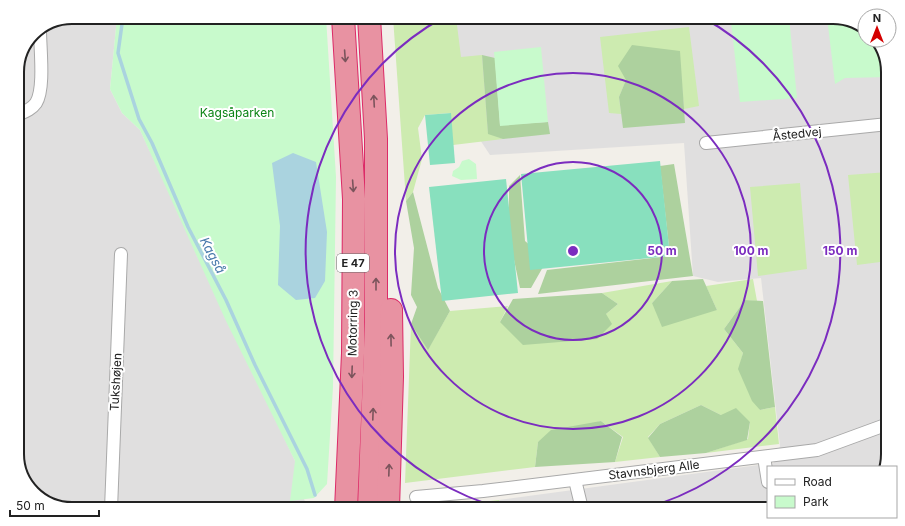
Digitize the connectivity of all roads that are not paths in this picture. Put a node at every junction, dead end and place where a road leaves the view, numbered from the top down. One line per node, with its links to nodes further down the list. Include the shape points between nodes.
1 (343, 24): 15 (highway, Motorring 3 / E 47, one-way to 15, via 354,199 353,353)
2 (370, 24): 6 (highway, Motorring 3 / E 47, one-way to 2)
3 (40, 36): 4 (street, via 40,92 36,103)
4 (24, 112)
5 (881, 125): 7 (street, Åstedvej)
6 (376, 140): 16 (highway, Motorring 3 / E 47, one-way to 6, via 376,322); 17 (highway, one-way to 6, via 392,377 390,230)
7 (706, 143)
8 (121, 254): 14 (street, Tukshøjen)
9 (881, 427): 10 (street, Stavnsbjerg Alle, via 817,450)
10 (764, 457): 11 (street); 12 (street, Stavnsbjerg Alle)
11 (767, 476)
12 (575, 480): 13 (street, Stavnsbjerg Alle); 18 (street)
13 (416, 497)
14 (111, 502)
15 (346, 502)
16 (369, 502)
17 (388, 502)
18 (580, 502)

